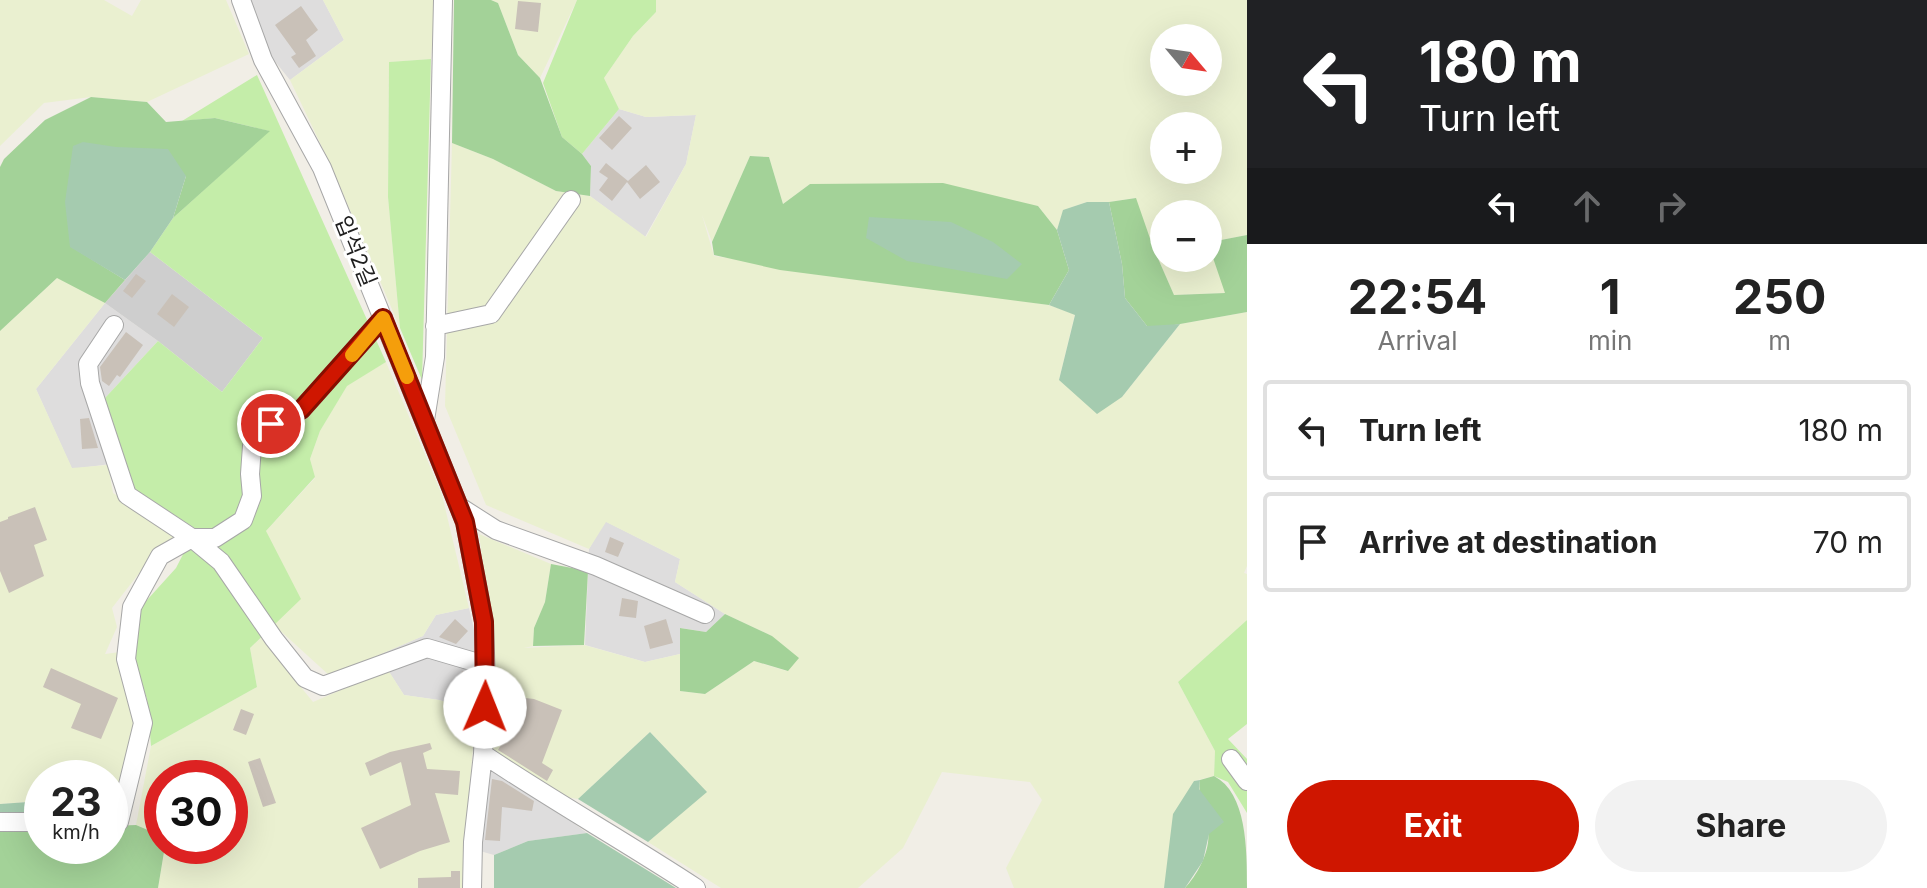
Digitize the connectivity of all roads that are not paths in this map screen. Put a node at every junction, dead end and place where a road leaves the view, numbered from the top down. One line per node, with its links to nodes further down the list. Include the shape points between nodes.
1 (241, 0): 4 (street, 입석2길, via 263,60 322,168)
2 (443, 0): 6 (street)
3 (571, 200): 6 (street, via 491,314)
4 (383, 318): 7 (street, 입석2길); 9 (street, via 301,410 271,424 252,446 252,496 243,520 215,538)
5 (114, 325): 9 (street, via 88,364 127,495)
6 (435, 326): 7 (street)
7 (425, 421): 8 (street, 입석2길)
8 (460, 507): 10 (street, via 496,530); 11 (street, 입석2길, via 484,622)
9 (192, 538): 11 (street, via 221,562 305,678 323,686 427,648); 15 (street, via 160,556 132,607 126,659 143,723)
10 (705, 614)
11 (485, 665): 12 (street, 입석2길)
12 (483, 754): 18 (street, 입석2길); 19 (street)
13 (1231, 759): 14 (street)
14 (1247, 781)
15 (128, 785)
16 (0, 822): 17 (street)
17 (24, 822)
18 (472, 888)
19 (696, 888)

